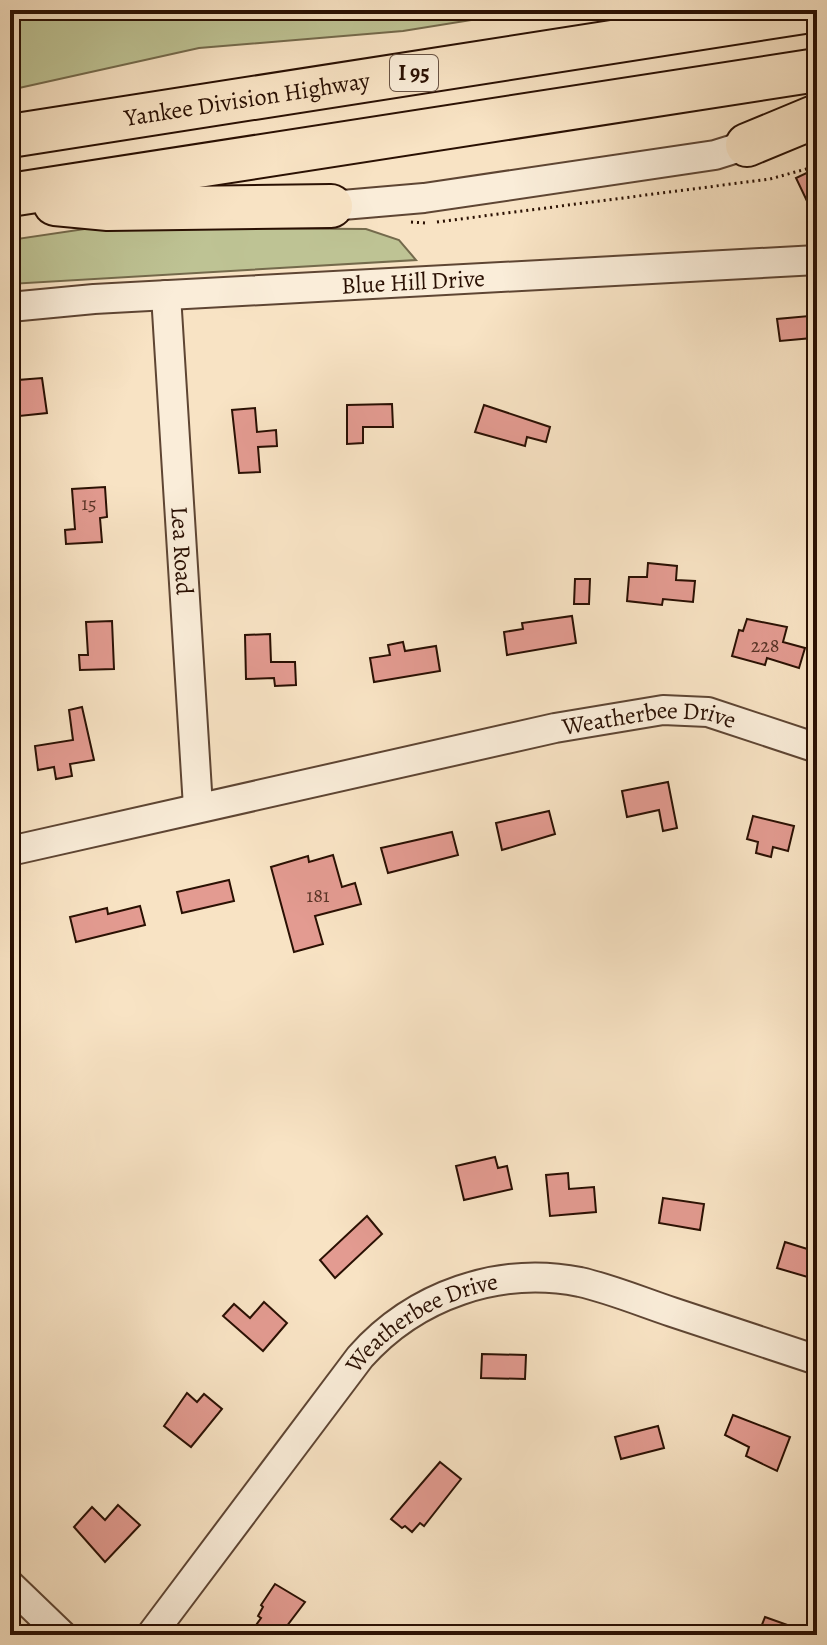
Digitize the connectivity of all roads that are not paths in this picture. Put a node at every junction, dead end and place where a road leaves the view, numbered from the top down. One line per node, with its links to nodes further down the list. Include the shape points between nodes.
1 (817, 10): 4 (highway, Yankee Division Highway / I 95)
2 (817, 70): 6 (highway)
3 (817, 116): 5 (highway)
4 (10, 136)
5 (747, 145): 7 (street, via 715,155)
6 (10, 197): 7 (highway, via 108,209)
7 (331, 206)
8 (817, 260): 9 (street, Blue Hill Drive)
9 (166, 295): 10 (street, Blue Hill Drive); 12 (street, Lea Road)
10 (10, 307)
11 (817, 748): 12 (street, Weatherbee Drive, via 708,712 663,710 555,728)
12 (198, 807): 13 (street, Weatherbee Drive)
13 (10, 851)
14 (817, 1360): 17 (street, Weatherbee Drive, via 582,1283 515,1278 449,1294 391,1327 360,1357)
15 (10, 1585): 16 (street)
16 (62, 1635)
17 (151, 1635)

